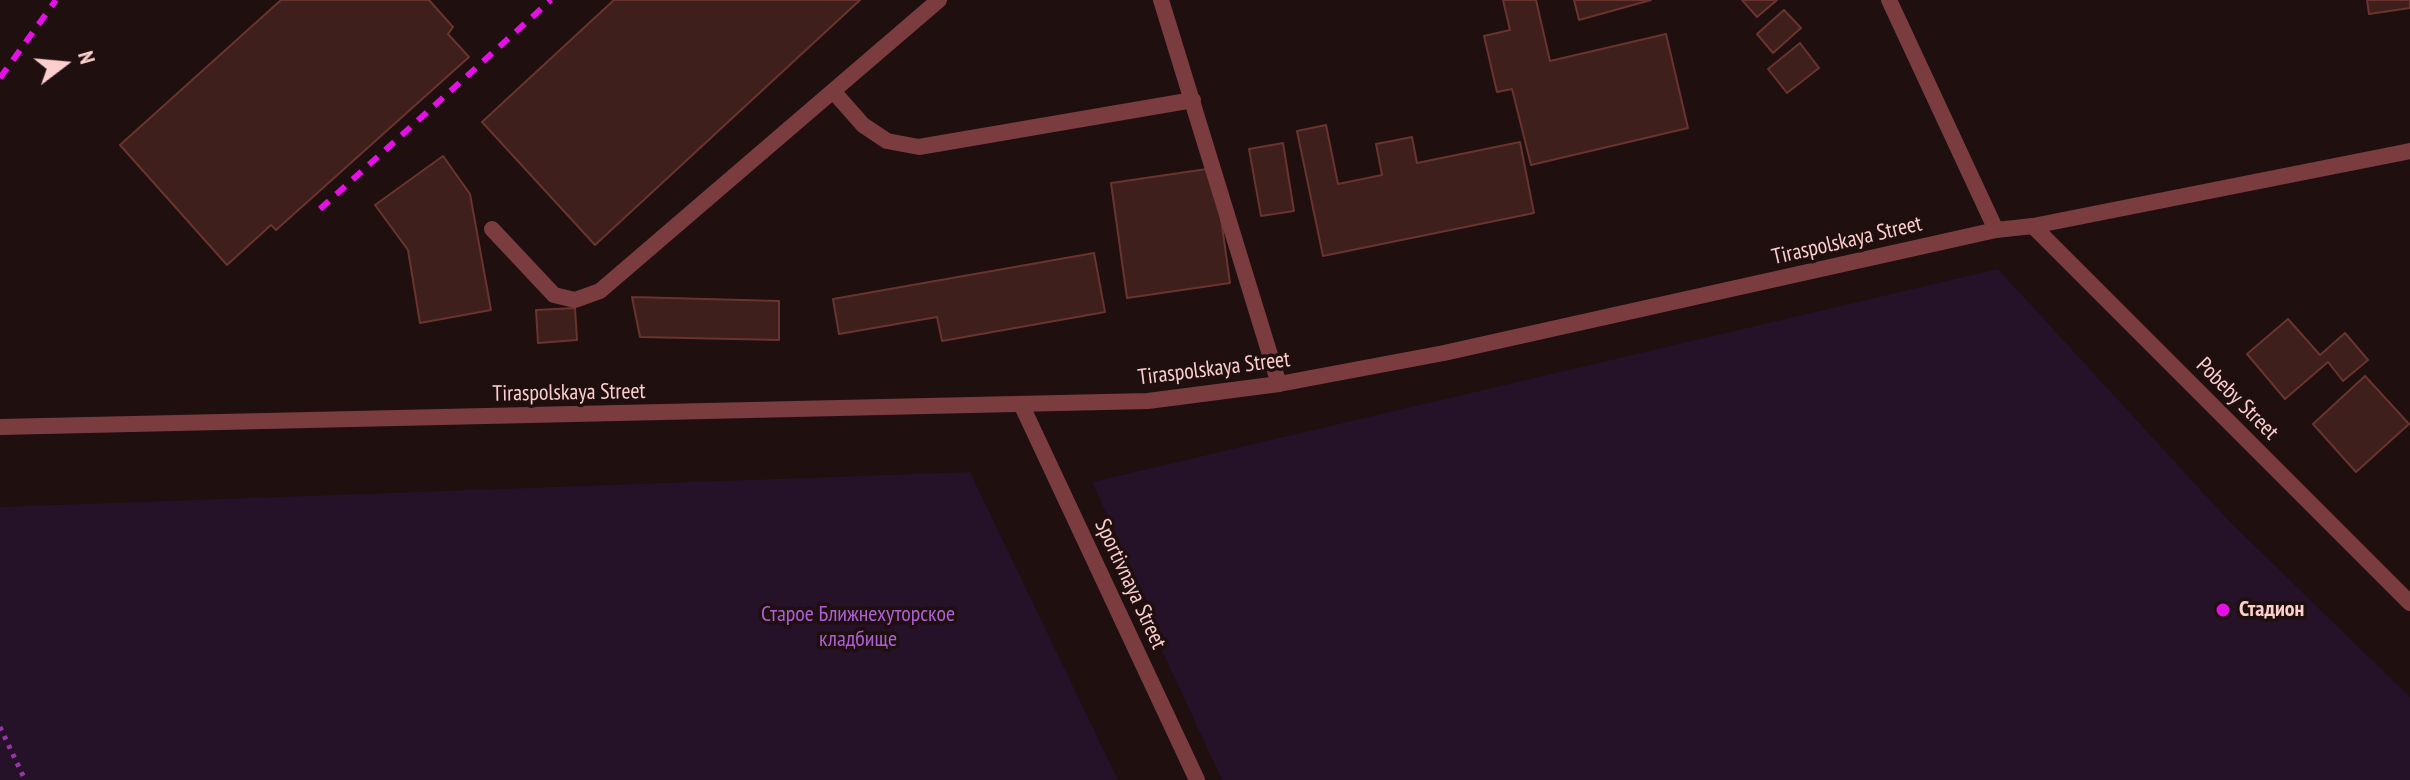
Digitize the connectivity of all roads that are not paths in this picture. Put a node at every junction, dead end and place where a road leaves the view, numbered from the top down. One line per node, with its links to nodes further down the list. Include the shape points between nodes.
1 (939, 0): 4 (street)
2 (1161, 0): 5 (street)
3 (1889, 0): 9 (street)
4 (833, 91): 5 (street, via 863,125 887,141 919,147); 8 (street, via 600,291 575,300 554,295)
5 (1193, 100): 10 (street)
6 (2410, 151): 7 (street, Tiraspolskaya Street)
7 (2033, 226): 9 (street, Tiraspolskaya Street); 13 (street, Pobeby Street)
8 (492, 229)
9 (1996, 230): 10 (street, Tiraspolskaya Street, via 1444,353)
10 (1279, 384): 11 (street, Tiraspolskaya Street, via 1148,401)
11 (1022, 406): 12 (street, Tiraspolskaya Street); 14 (street, Sportivnaya Street)
12 (0, 427)
13 (2410, 603)
14 (1197, 780)

